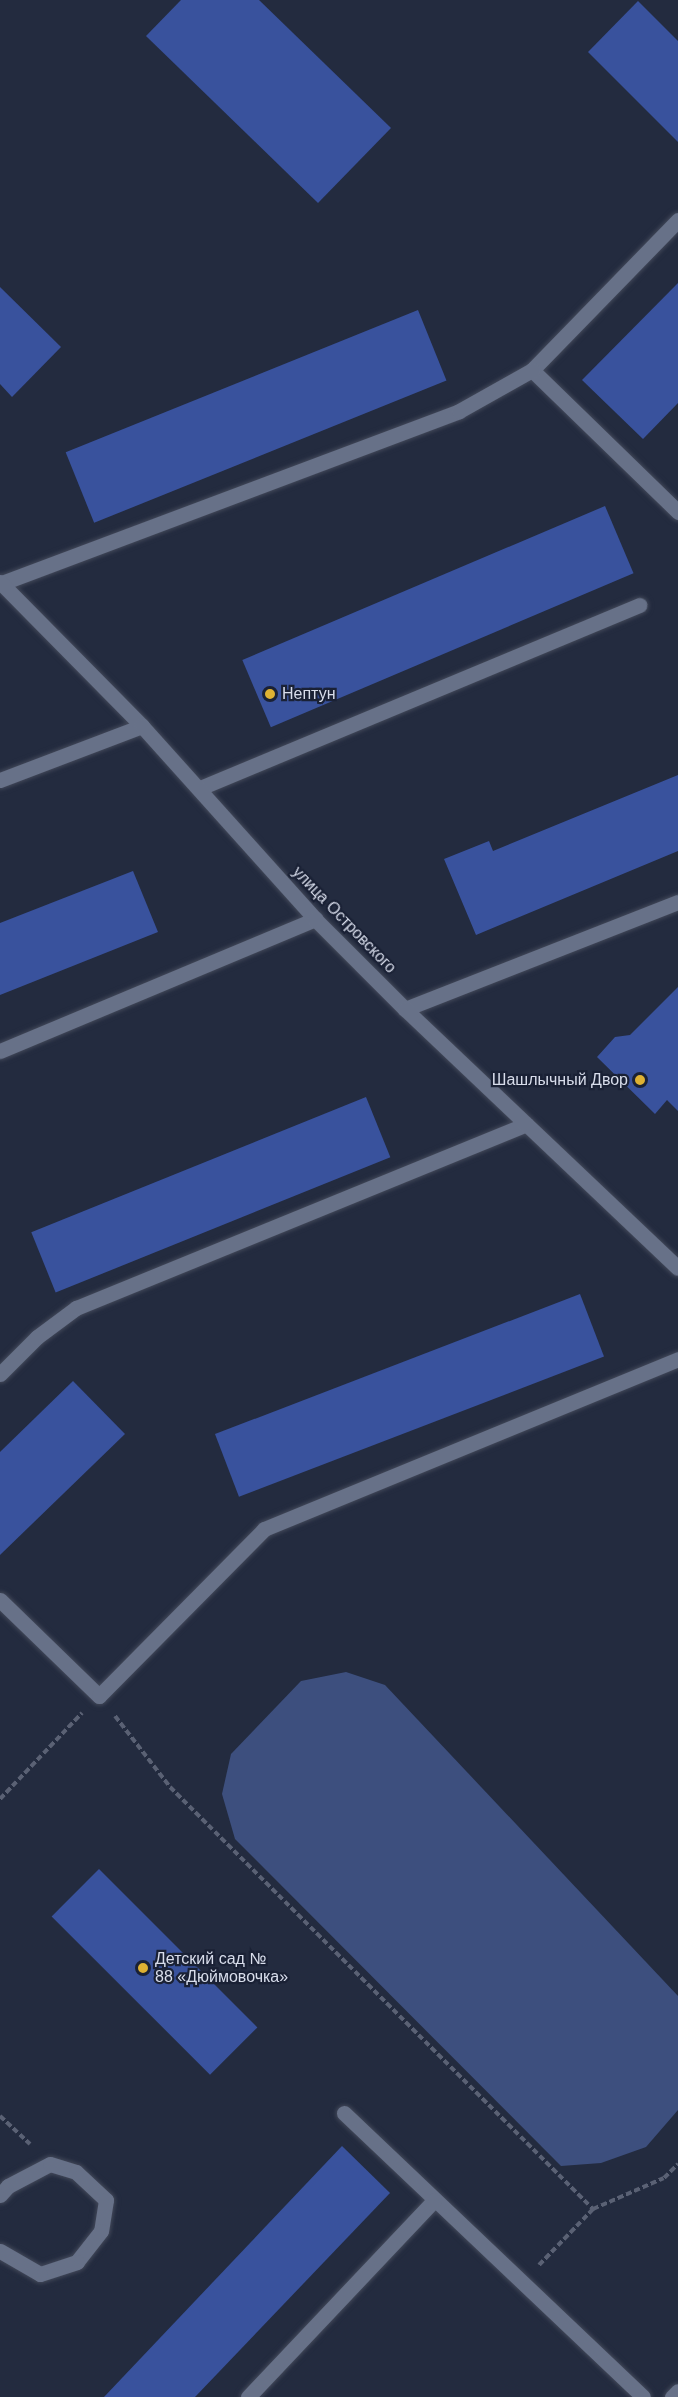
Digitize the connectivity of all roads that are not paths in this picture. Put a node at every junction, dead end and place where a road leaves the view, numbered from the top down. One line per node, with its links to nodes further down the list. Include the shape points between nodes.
1 (678, 220): 2 (street)
2 (532, 370): 3 (street); 4 (street, via 459,411)
3 (678, 512)
4 (1, 582): 6 (street, улица Островского)
5 (639, 605): 8 (street)
6 (142, 726): 7 (street); 8 (street, улица Островского)
7 (0, 780)
8 (200, 788): 10 (street, улица Островского)
9 (678, 902): 11 (street)
10 (315, 919): 11 (street, улица Островского); 12 (street)
11 (405, 1009): 13 (street, улица Островского)
12 (0, 1051)
13 (526, 1124): 14 (street, улица Островского); 16 (street, via 76,1308 37,1337)
14 (678, 1268)
15 (678, 1359): 17 (street, via 264,1529 99,1696)
16 (0, 1374)
17 (0, 1600)
18 (344, 2113): 20 (street)
19 (0, 2195): 21 (street, via 50,2164 76,2172 106,2200 101,2231 77,2262 40,2274)
20 (434, 2200): 23 (street); 24 (street)
21 (0, 2251)
22 (678, 2391): 25 (street)
23 (248, 2397)
24 (643, 2397)
25 (672, 2397)

